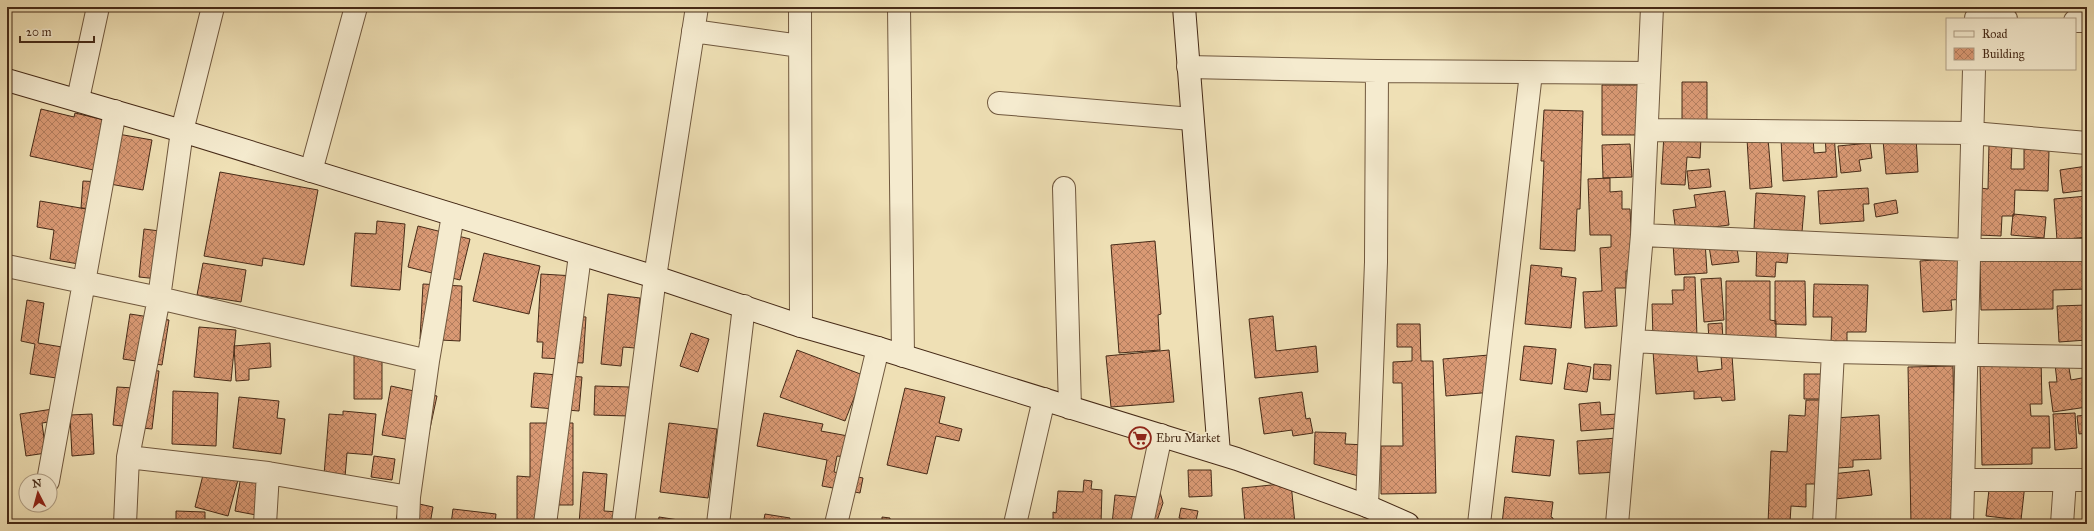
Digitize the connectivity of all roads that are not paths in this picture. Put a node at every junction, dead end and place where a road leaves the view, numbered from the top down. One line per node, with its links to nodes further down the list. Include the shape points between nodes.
1 (98, 7): 21 (street)
2 (213, 7): 26 (street)
3 (356, 7): 29 (street)
4 (696, 7): 13 (street)
5 (800, 7): 14 (street)
6 (899, 7): 46 (street)
7 (1184, 7): 15 (street)
8 (1652, 7): 19 (street)
9 (1976, 15): 10 (street)
10 (1998, 18)
11 (2076, 21): 12 (street)
12 (2087, 21)
13 (693, 31): 14 (street); 37 (street)
14 (800, 46): 41 (street)
15 (1188, 67): 17 (street); 24 (street)
16 (1974, 70): 27 (street)
17 (1377, 71): 18 (street); 60 (street, via 1376,262)
18 (1531, 73): 19 (street); 71 (street)
19 (1649, 73): 25 (street)
20 (7, 80): 21 (street)
21 (78, 99): 23 (street)
22 (999, 103): 24 (street)
23 (115, 111): 26 (street); 38 (street)
24 (1192, 119): 52 (street)
25 (1648, 130): 27 (street); 32 (street)
26 (182, 131): 29 (street); 39 (street)
27 (1972, 133): 28 (street); 33 (street)
28 (2087, 143)
29 (311, 171): 31 (street)
30 (1064, 188): 50 (street)
31 (453, 215): 35 (street); 48 (street)
32 (1642, 235): 33 (street); 42 (street)
33 (1968, 250): 34 (street); 45 (street)
34 (2087, 250)
35 (580, 255): 37 (street); 64 (street)
36 (7, 266): 38 (street)
37 (655, 277): 40 (street); 65 (street)
38 (84, 282): 39 (street); 55 (street)
39 (159, 298): 48 (street); 53 (street)
40 (744, 306): 41 (street); 66 (street)
41 (801, 326): 43 (street)
42 (1633, 341): 44 (street); 72 (street)
43 (878, 348): 46 (street); 67 (street)
44 (1833, 352): 45 (street); 73 (street)
45 (1966, 355): 47 (street); 56 (street)
46 (903, 356): 49 (street)
47 (2087, 357)
48 (428, 361): 59 (street)
49 (1044, 399): 50 (street); 68 (street)
50 (1070, 408): 51 (street)
51 (1161, 435): 52 (street); 69 (street)
52 (1219, 453): 60 (street)
53 (128, 457): 54 (street); 61 (street)
54 (268, 472): 59 (street); 62 (street)
55 (49, 473)
56 (1963, 480): 57 (street); 74 (street)
57 (2065, 480): 58 (street); 75 (street)
58 (2087, 480)
59 (409, 497): 63 (street)
60 (1367, 506): 70 (street)
61 (125, 524)
62 (265, 524)
63 (408, 524)
64 (545, 524)
65 (623, 524)
66 (718, 524)
67 (836, 524)
68 (1015, 524)
69 (1142, 524)
70 (1408, 524)
71 (1478, 524)
72 (1617, 524)
73 (1824, 524)
74 (1962, 524)
75 (2062, 524)

